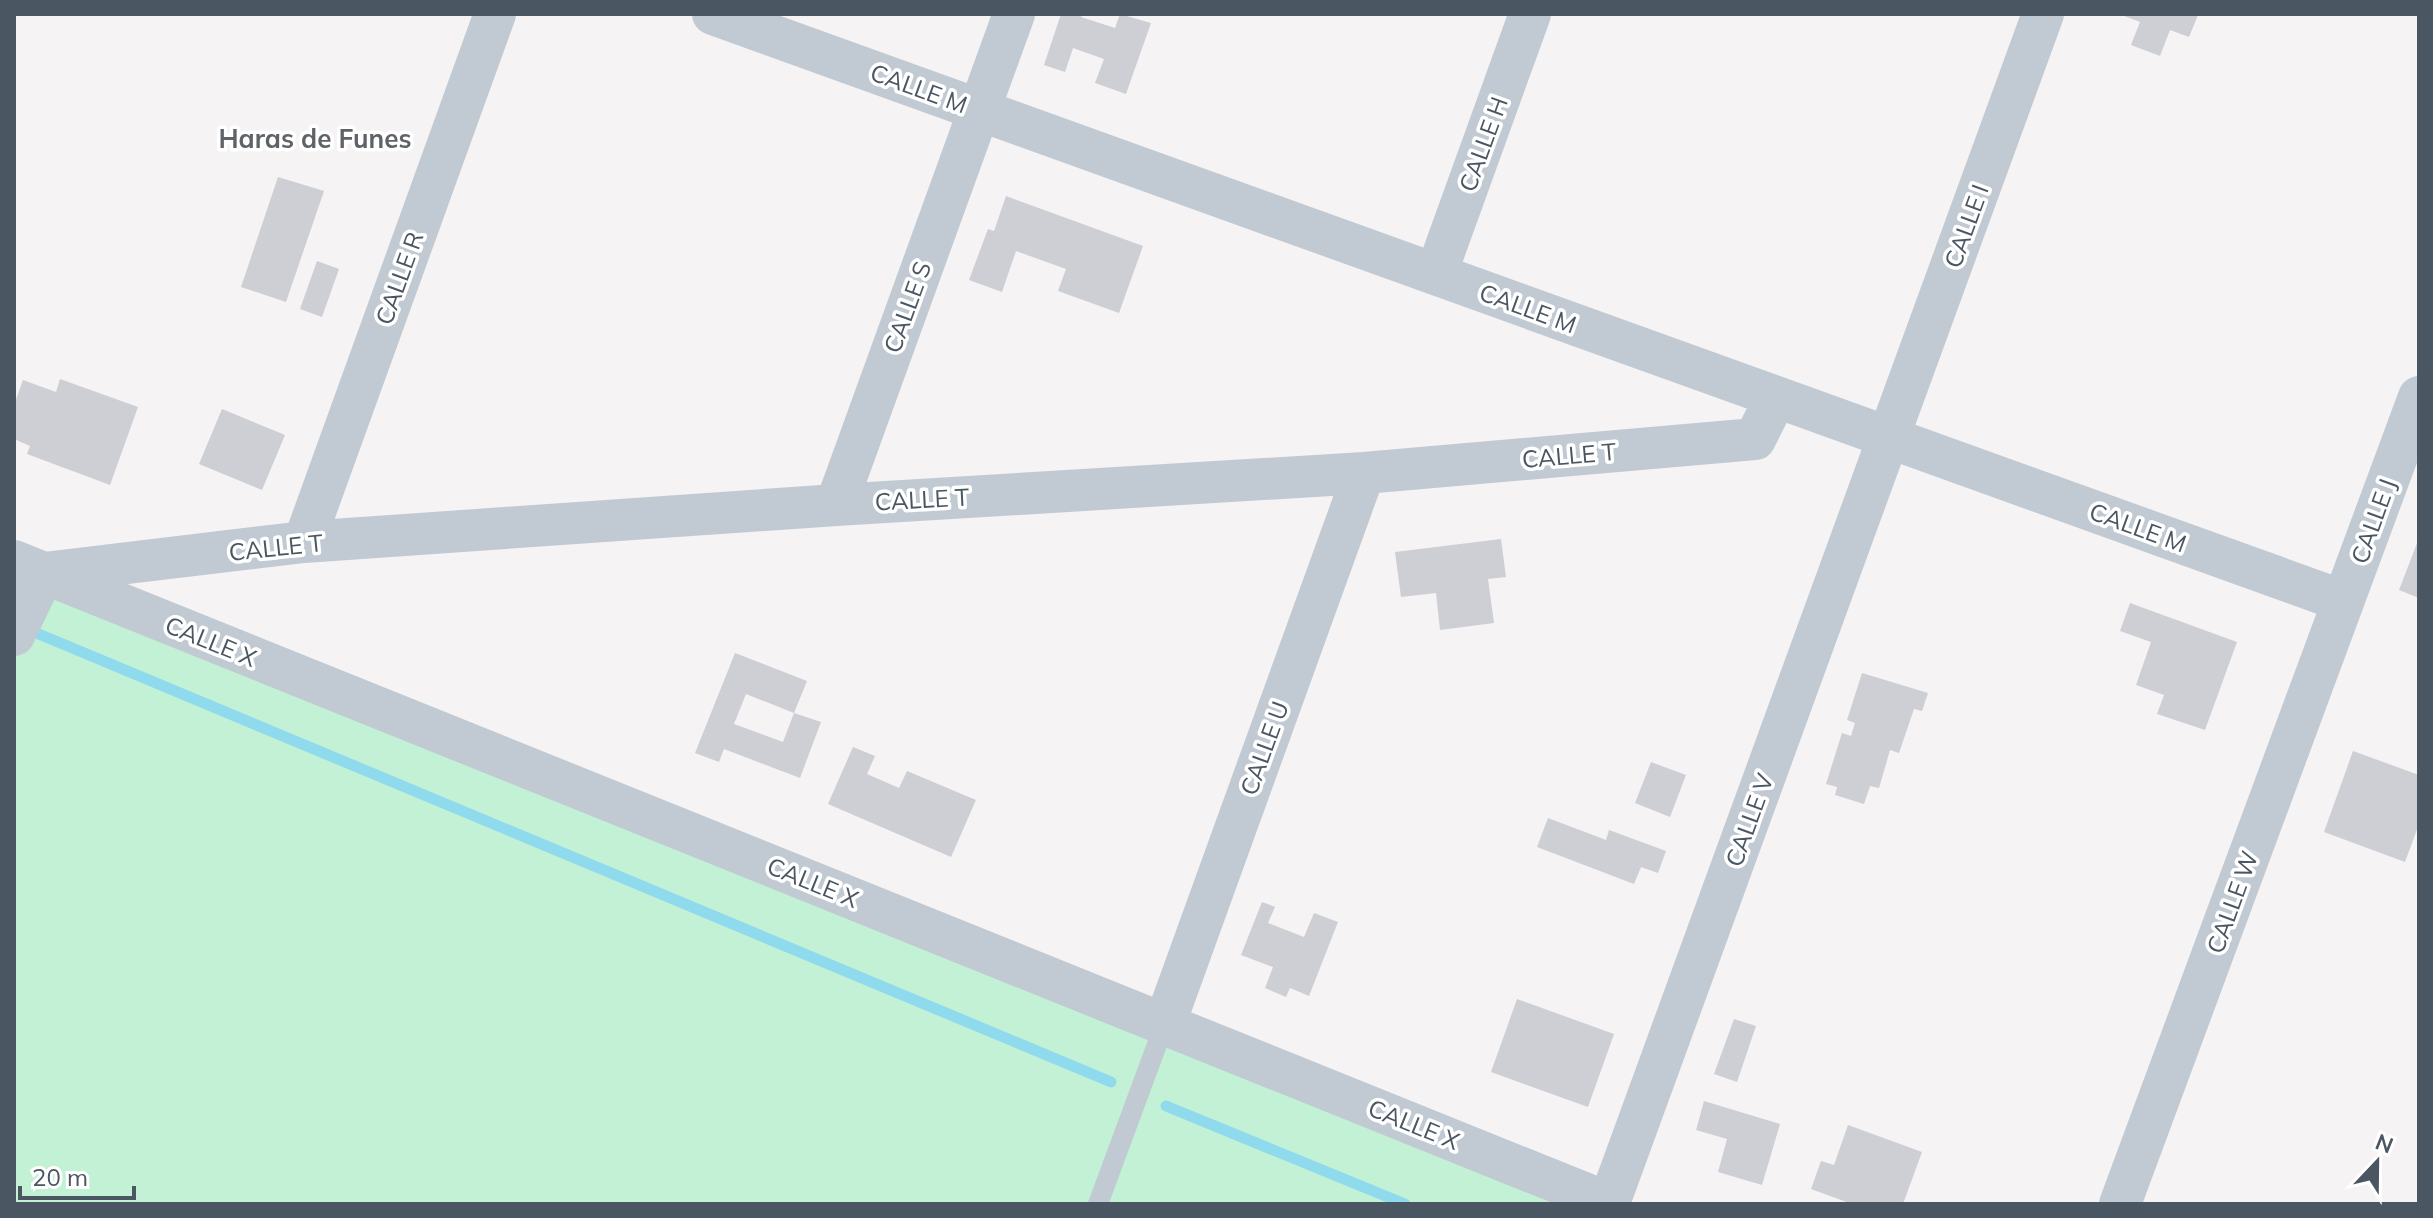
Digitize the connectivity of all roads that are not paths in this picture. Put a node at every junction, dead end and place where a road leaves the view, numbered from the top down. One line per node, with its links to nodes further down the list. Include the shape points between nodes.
1 (495, 14): 13 (street, CALLE R)
2 (713, 14): 6 (street, CALLE M)
3 (1014, 14): 6 (street, CALLE S)
4 (1530, 14): 7 (street, CALLE H)
5 (2043, 14): 10 (street, CALLE I)
6 (979, 110): 7 (street, CALLE M); 12 (street, CALLE S)
7 (1436, 274): 8 (street, CALLE M)
8 (1776, 397): 10 (street, CALLE M); 11 (street, CALLE T, via 1755,439)
9 (2419, 397): 15 (street, CALLE J)
10 (1889, 437): 15 (street, CALLE M); 19 (street, CALLE V)
11 (1364, 473): 12 (street, CALLE T); 17 (street, CALLE U)
12 (836, 505): 13 (street, CALLE T)
13 (304, 542): 14 (street, CALLE T)
14 (29, 567): 16 (street); 17 (street, CALLE X)
15 (2343, 601): 20 (street, CALLE W)
16 (14, 635)
17 (1165, 1023): 18 (lane); 19 (street, CALLE X)
18 (1098, 1204)
19 (1610, 1204)
20 (2120, 1204)

